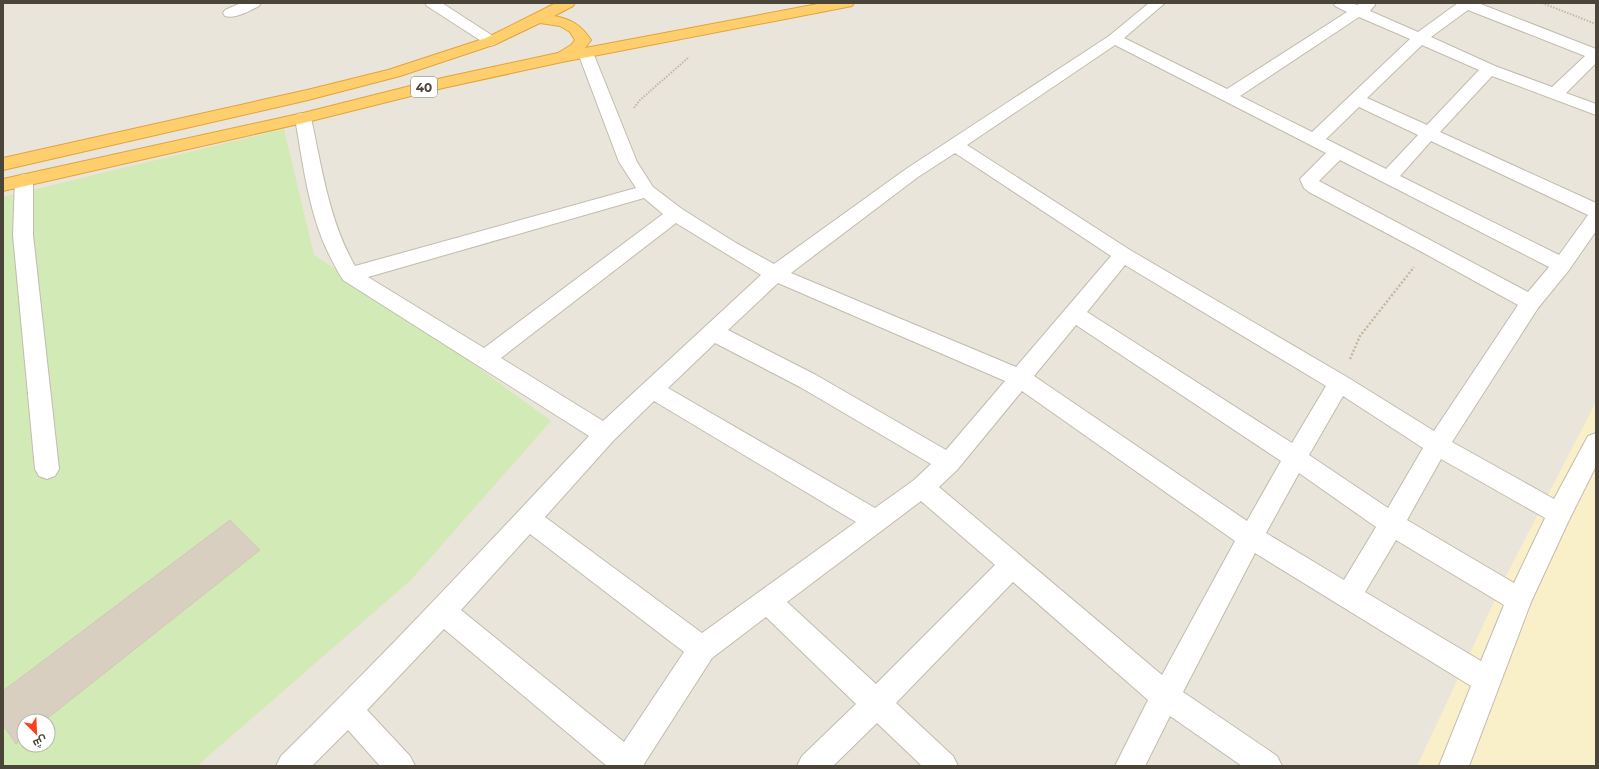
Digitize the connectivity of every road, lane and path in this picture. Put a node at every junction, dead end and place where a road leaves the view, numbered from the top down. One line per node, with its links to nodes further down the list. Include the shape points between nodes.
1 (254, 3): 10 (street)
2 (432, 3): 15 (street)
3 (568, 3): 11 (highway, 40)
4 (847, 3): 16 (highway, 40)
5 (1158, 3): 14 (street)
6 (1340, 3): 9 (street)
7 (1467, 3): 13 (street); 18 (street)
8 (1542, 3): 12 (path)
9 (1364, 7): 13 (street); 22 (street)
10 (230, 13)
11 (540, 18): 15 (highway, 40); 19 (highway, via 559,20 578,29 583,40 578,48)
12 (1596, 24)
13 (1420, 38): 20 (street); 23 (street)
14 (1114, 39): 22 (street); 29 (street)
15 (491, 42): 31 (highway, 40, via 308,95)
16 (586, 52): 19 (highway, 40); 35 (street, via 628,162)
17 (694, 53): 25 (path, via 640,100)
18 (1596, 54): 21 (street)
19 (562, 57): 26 (highway, 40, via 442,82)
20 (1489, 69): 21 (street); 27 (street)
21 (1555, 94): 24 (street)
22 (1228, 96): 28 (street)
23 (1356, 99): 27 (street); 28 (street)
24 (1596, 110)
25 (631, 112)
26 (303, 118): 33 (highway, 40); 43 (street, via 323,214 339,256)
27 (1429, 132): 32 (street); 36 (street)
28 (1314, 140): 30 (street)
29 (955, 145): 40 (street); 42 (street, via 912,173)
30 (1338, 152): 32 (street); 39 (street, via 1309,179 1310,184)
31 (3, 164)
32 (1388, 177): 41 (street)
33 (24, 180): 34 (highway, 40); 56 (street, via 23,235)
34 (3, 185)
35 (647, 191): 37 (street); 43 (street)
36 (1596, 211)
37 (675, 214): 42 (street); 47 (street)
38 (1596, 217): 41 (street)
39 (1429, 247): 44 (street); 49 (path, via 1360,336)
40 (1123, 255): 45 (street); 49 (street)
41 (1562, 265): 44 (street)
42 (775, 274): 46 (street); 48 (street)
43 (350, 275): 47 (street)
44 (1531, 303): 53 (street)
45 (1073, 313): 48 (street); 54 (street)
46 (713, 332): 50 (street); 55 (street, via 808,381)
47 (485, 359): 51 (street)
48 (1020, 378): 55 (street); 62 (street)
49 (1339, 383): 53 (street); 54 (street)
50 (652, 389): 51 (street); 60 (street)
51 (605, 434): 59 (street)
52 (1596, 443): 58 (street)
53 (1437, 445): 58 (street); 61 (street)
54 (1294, 458): 61 (street); 62 (street)
55 (949, 463): 57 (street)
56 (47, 468)
57 (922, 487): 60 (street); 63 (street)
58 (1559, 514): 65 (street)
59 (529, 519): 67 (street); 68 (street)
60 (876, 521): 66 (street)
61 (1392, 524): 64 (street); 65 (street)
62 (1250, 537): 64 (street); 70 (street)
63 (1012, 565): 70 (street); 71 (street)
64 (1348, 596): 69 (street)
65 (1519, 600): 69 (street)
66 (767, 601): 68 (street); 71 (street)
67 (443, 611): 72 (street); 73 (street)
68 (702, 649): 73 (street)
69 (1488, 681): 80 (street)
70 (1165, 696): 78 (street); 79 (street)
71 (877, 703): 76 (street); 77 (street)
72 (348, 710): 74 (street); 75 (street)
73 (627, 765)
74 (291, 766)
75 (400, 766)
76 (812, 766)
77 (943, 766)
78 (1130, 766)
79 (1267, 766)
80 (1454, 766)

